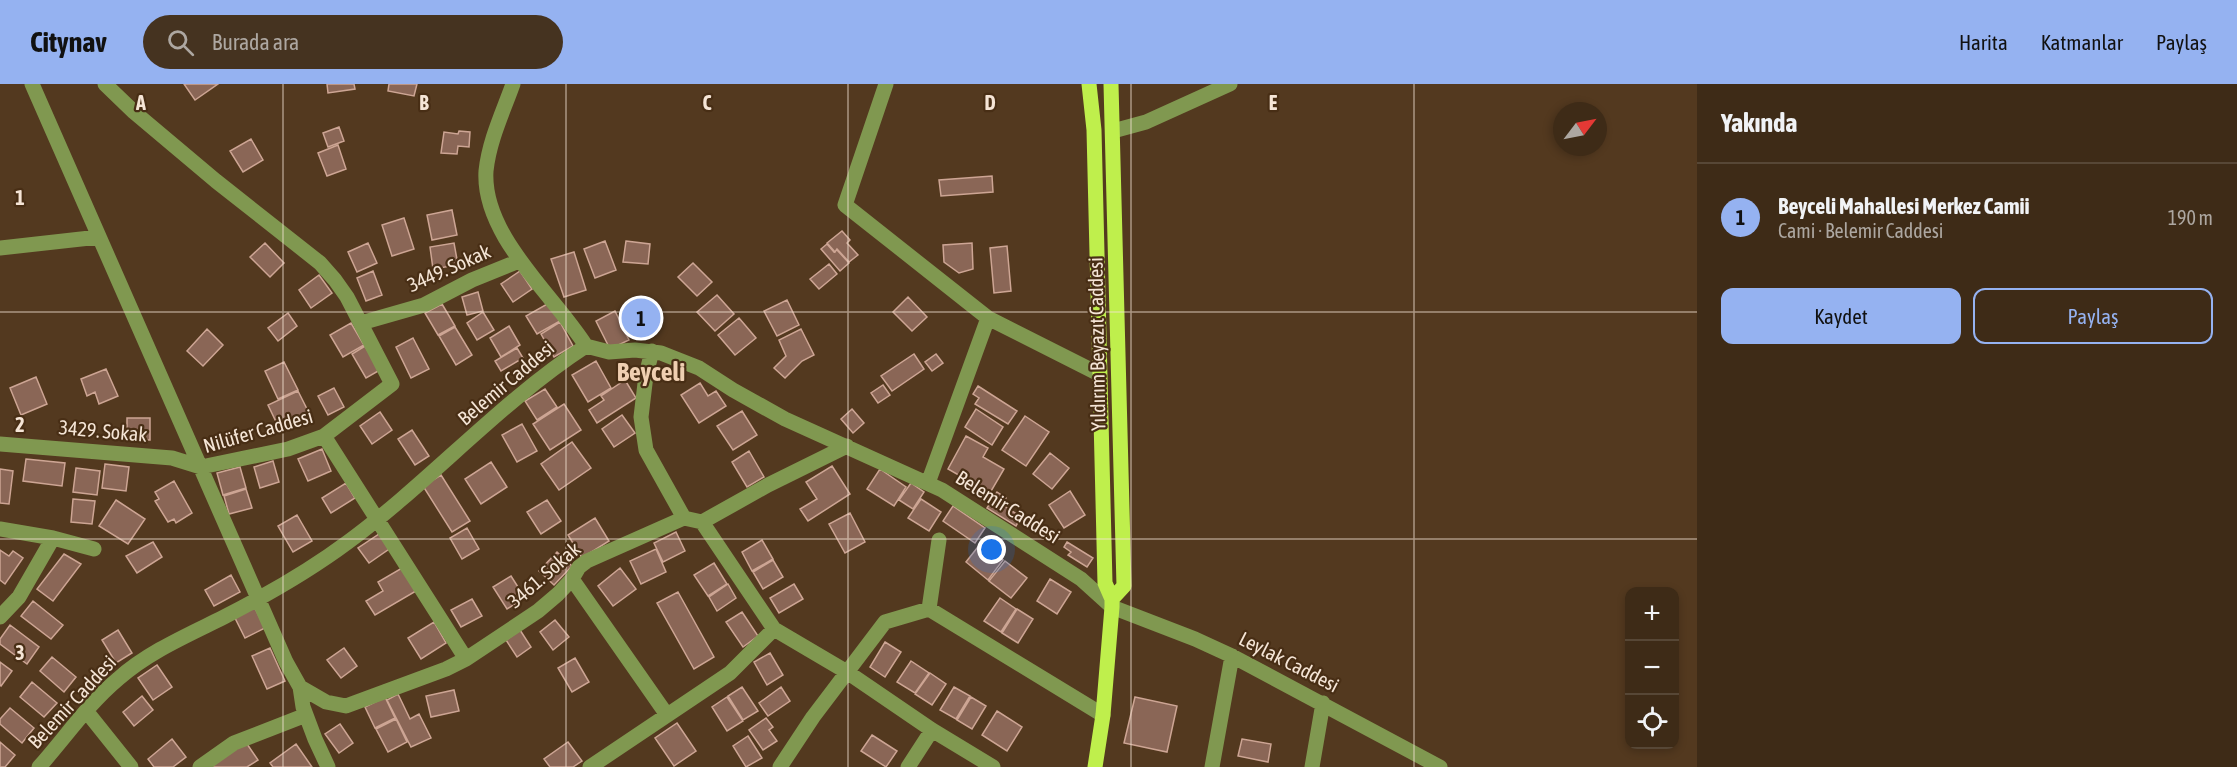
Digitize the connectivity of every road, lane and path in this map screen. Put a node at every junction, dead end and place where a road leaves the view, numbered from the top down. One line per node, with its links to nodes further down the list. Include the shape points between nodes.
1 (32, 84): 9 (street)
2 (105, 84): 13 (street, Nilüfer Caddesi, via 216,181 320,263 335,279)
3 (513, 84): 11 (street, via 492,143 486,187 488,202)
4 (886, 84): 12 (street, via 845,205)
5 (1089, 84): 16 (main road, Yıldırım Beyazıt Caddesi, via 1094,130)
6 (1111, 84): 8 (main road, Yıldırım Beyazıt Caddesi)
7 (1230, 84): 8 (street, via 1146,122)
8 (1113, 130): 31 (main road, Yıldırım Beyazıt Caddesi, via 1124,586)
9 (99, 237): 10 (street); 20 (street)
10 (0, 248)
11 (519, 261): 13 (street, 3449. Sokak, via 424,305); 14 (street, 3449. Sokak)
12 (988, 318): 16 (street); 21 (street)
13 (361, 322): 17 (street, Nilüfer Caddesi, via 392,384)
14 (586, 346): 15 (street, Belemir Caddesi, via 609,352); 23 (street, Belemir Caddesi, via 521,393)
15 (652, 351): 19 (street, Belemir Caddesi, via 699,368 760,406); 22 (street, via 641,417 646,450)
16 (1099, 374): 31 (main road, Yıldırım Beyazıt Caddesi, via 1105,583)
17 (324, 436): 20 (street, Nilüfer Caddesi, via 288,449); 23 (street)
18 (0, 444): 20 (street, 3429. Sokak, via 172,458)
19 (848, 446): 21 (street, Belemir Caddesi); 24 (street)
20 (201, 467): 30 (street, Nilüfer Caddesi)
21 (928, 483): 31 (street, Belemir Caddesi)
22 (684, 518): 24 (street); 29 (street, 3461. Sokak, via 587,561)
23 (377, 520): 30 (street, Belemir Caddesi, via 304,573); 36 (street)
24 (702, 522): 34 (street)
25 (0, 530): 26 (street)
26 (53, 538): 28 (street); 33 (street, via 19,597)
27 (939, 540): 32 (street)
28 (94, 549)
29 (572, 579): 36 (street, 3461. Sokak, via 538,611); 42 (street)
30 (259, 599): 38 (street, Nilüfer Caddesi); 40 (street, Belemir Caddesi, via 138,663 118,678)
31 (1112, 602): 35 (street, Leylak Caddesi); 43 (main road, Yıldırım Beyazıt Caddesi)
32 (929, 609): 37 (street, via 885,622); 43 (street)
33 (0, 616)
34 (774, 629): 37 (street); 42 (street, via 730,673)
35 (1232, 656): 39 (street, Leylak Caddesi); 57 (street)
36 (466, 659): 38 (street, 3461. Sokak, via 346,706 326,702)
37 (847, 672): 44 (street); 54 (street)
38 (300, 687): 41 (street, Nilüfer Caddesi)
39 (1323, 704): 46 (street, Leylak Caddesi); 58 (street)
40 (87, 712): 48 (street, Belemir Caddesi); 49 (street)
41 (306, 715): 50 (street, via 234,743); 51 (street, Nilüfer Caddesi)
42 (667, 715): 45 (street)
43 (1103, 715): 56 (main road, Yıldırım Beyazıt Caddesi)
44 (932, 730): 47 (street); 55 (street)
45 (609, 753): 52 (street); 53 (street)
46 (1422, 762): 59 (street, Leylak Caddesi)
47 (910, 766)
48 (39, 767)
49 (131, 767)
50 (200, 767)
51 (328, 767)
52 (590, 767)
53 (618, 767)
54 (780, 767)
55 (993, 767)
56 (1095, 767)
57 (1212, 767)
58 (1312, 767)
59 (1440, 767)

